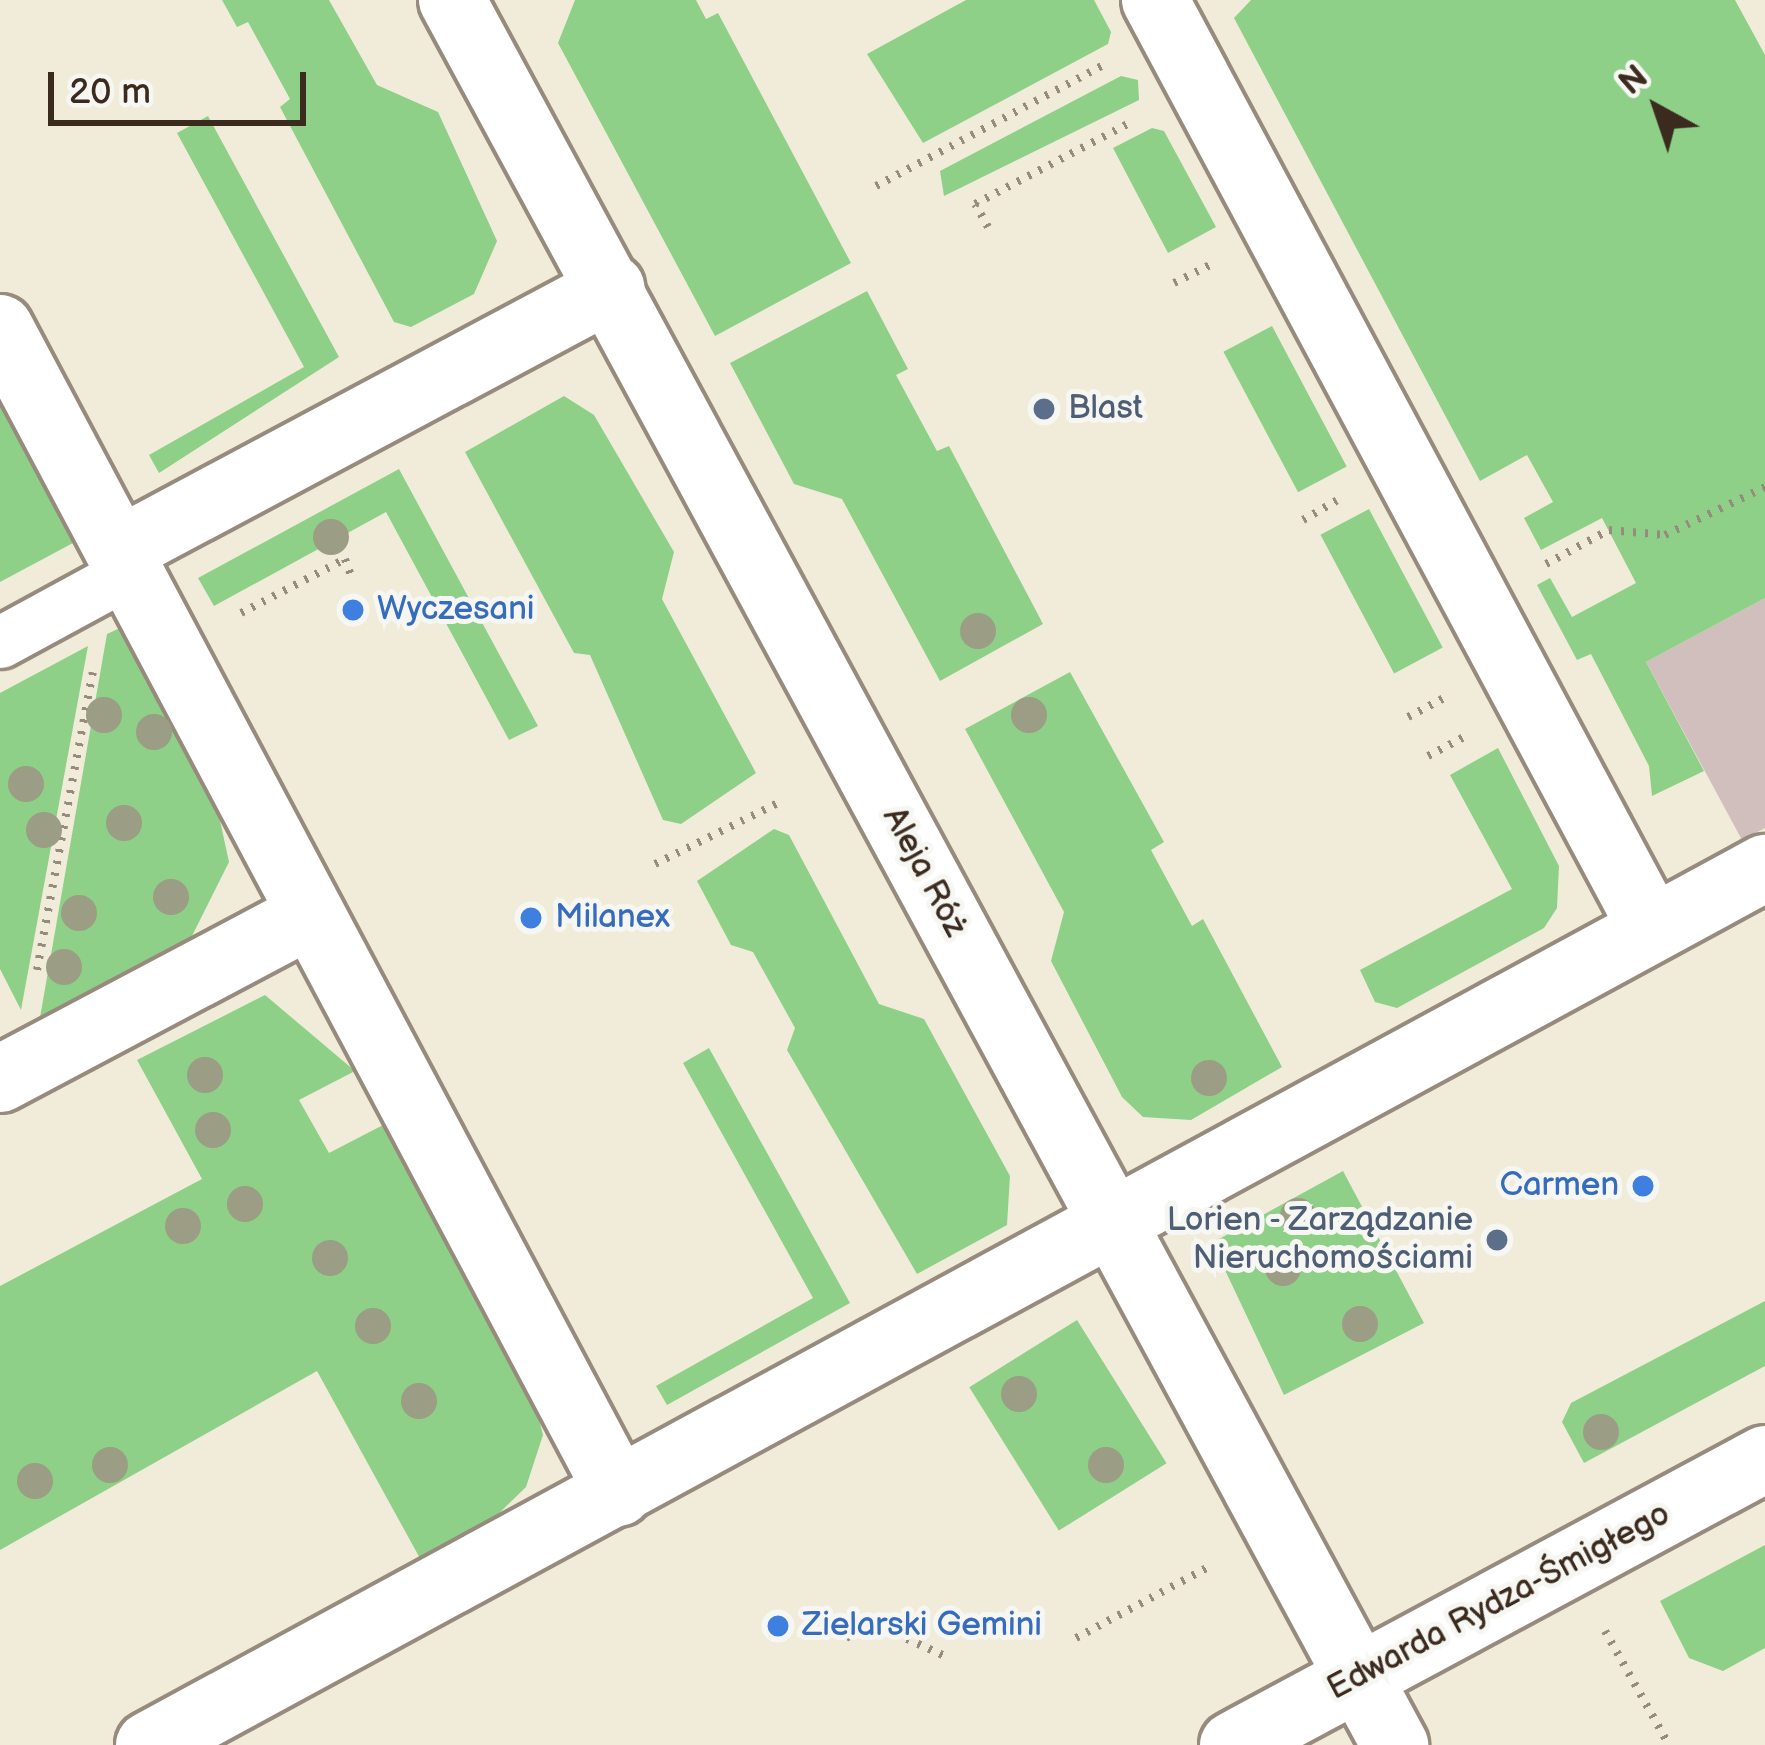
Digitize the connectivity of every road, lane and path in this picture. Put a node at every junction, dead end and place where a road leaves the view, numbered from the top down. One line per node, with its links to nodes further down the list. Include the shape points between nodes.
1 (452, 0): 7 (street, Aleja Róż)
2 (1155, 0): 19 (street)
3 (1112, 61): 5 (path)
4 (1094, 141): 6 (path, via 975,204)
5 (876, 186)
6 (988, 227)
7 (610, 288): 10 (street); 22 (street, Aleja Róż)
8 (0, 328): 10 (street)
9 (1765, 487): 11 (path, via 1665,536 1609,530)
10 (119, 569): 14 (lane); 18 (street); 20 (path)
11 (1526, 577)
12 (352, 578): 13 (path, via 345,559)
13 (228, 620)
14 (0, 642)
15 (782, 801): 16 (path)
16 (655, 864)
17 (1765, 868): 19 (street)
18 (311, 914): 21 (street); 24 (street)
19 (1651, 927): 22 (street)
20 (34, 989)
21 (0, 1079)
22 (1115, 1226): 24 (street); 30 (street, Aleja Róż)
23 (1765, 1459): 30 (street, Edwarda Rydza-Śmigłego)
24 (619, 1493): 31 (street)
25 (1227, 1557): 28 (path)
26 (1597, 1618): 34 (path)
27 (846, 1638): 29 (path, via 874,1624)
28 (1076, 1638)
29 (945, 1656)
30 (1359, 1678): 32 (street, Edwarda Rydza-Śmigłego); 33 (street, Aleja Róż)
31 (149, 1745)
32 (1233, 1745)
33 (1395, 1745)
34 (1669, 1745)

